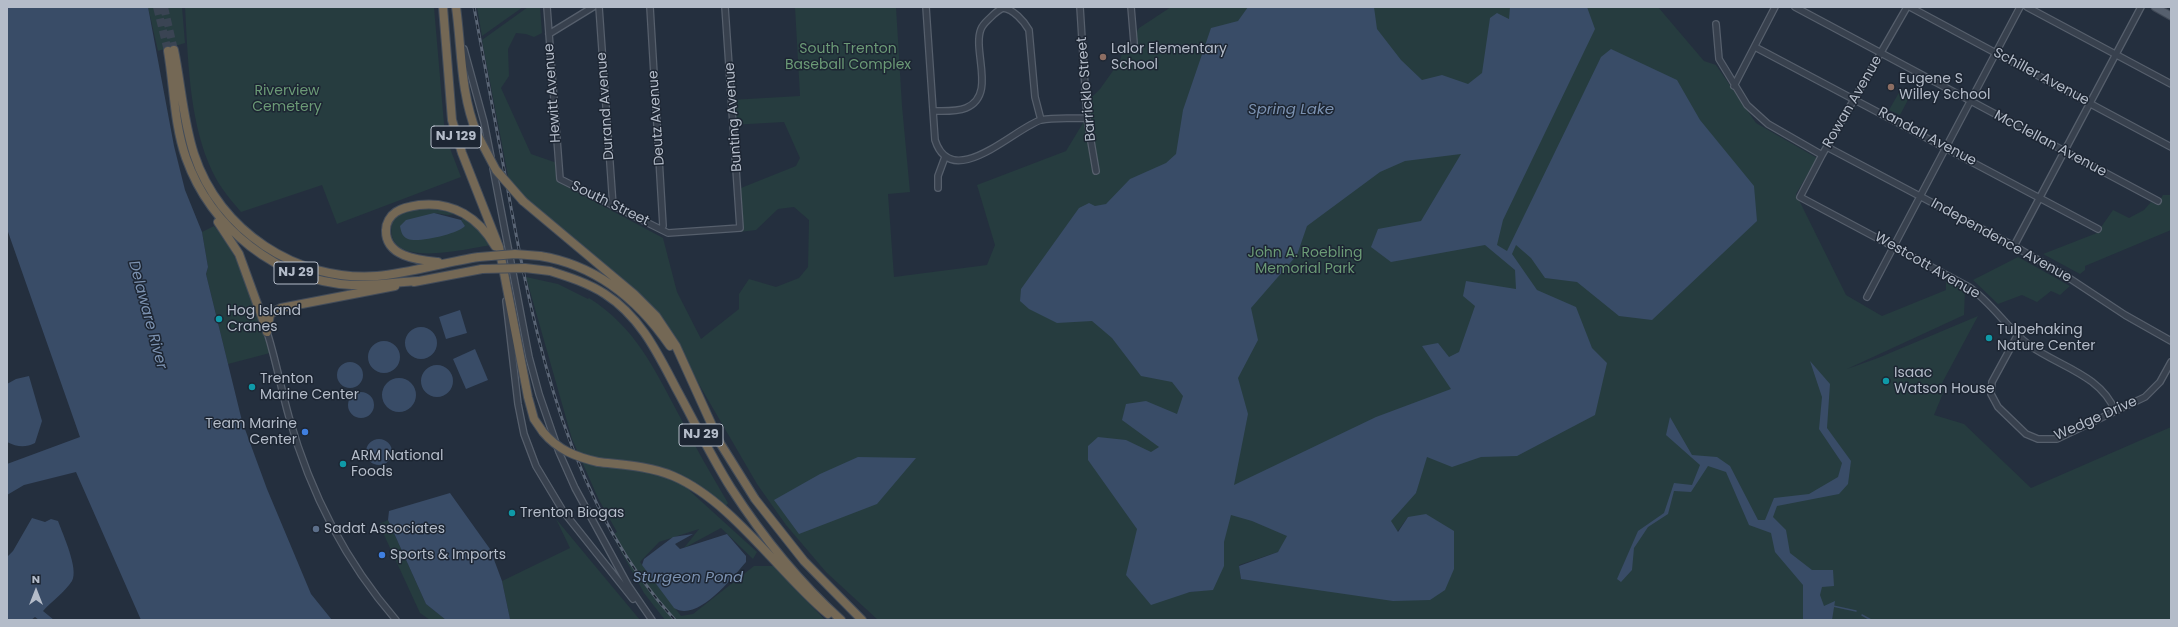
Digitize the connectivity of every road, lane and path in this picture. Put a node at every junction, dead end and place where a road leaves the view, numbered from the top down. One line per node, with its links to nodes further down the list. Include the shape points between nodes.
1 (443, 7): 57 (highway, NJ 129, via 452,120 462,153 497,240)
2 (456, 7): 21 (highway, NJ 129)
3 (547, 7): 23 (street, Hewitt Avenue)
4 (594, 7): 23 (street)
5 (599, 7): 51 (street, Durand Avenue)
6 (650, 7): 53 (street, Deutz Avenue, via 663,226)
7 (725, 7): 52 (street, Bunting Avenue)
8 (926, 7): 34 (street)
9 (1080, 7): 35 (street, Barricklo Street)
10 (1131, 7): 24 (street)
11 (1775, 7): 25 (street)
12 (1795, 7): 26 (street, McClellan Avenue)
13 (1907, 7): 26 (street, Rowan Avenue)
14 (1910, 7): 27 (street, Schiller Avenue)
15 (2020, 7): 27 (street)
16 (2027, 7): 28 (street)
17 (2141, 7): 28 (street)
18 (2155, 7): 20 (main road)
19 (1003, 8): 34 (street, via 984,24 980,33 982,86 979,97 972,105 962,109); 36 (street, via 1023,21 1029,30 1034,92)
20 (2171, 16)
21 (458, 20): 66 (highway, bridge, via 468,109 477,134 496,170 523,201 646,304 673,341); 68 (street, NJ 129, via 470,76 486,131 538,394 575,488)
22 (1716, 24): 30 (street, via 1719,59)
23 (549, 34): 44 (street, Hewitt Avenue)
24 (1134, 44)
25 (1755, 47): 30 (street); 31 (street, Randall Avenue)
26 (1882, 53): 31 (street, Rowan Avenue); 32 (street, McClellan Avenue)
27 (1996, 53): 32 (street); 33 (street, Schiller Avenue)
28 (2117, 55): 29 (street); 33 (street)
29 (2171, 84)
30 (1734, 86): 41 (street, via 1747,105 1764,121)
31 (1854, 99): 37 (street, Rowan Avenue); 38 (street, Randall Avenue)
32 (1971, 102): 38 (street); 40 (street, McClellan Avenue)
33 (2090, 103): 39 (street, Schiller Avenue); 40 (street)
34 (933, 111): 42 (street, via 935,140)
35 (1087, 118): 36 (street); 43 (street, Barricklo Street)
36 (1041, 120): 42 (street, via 982,155 962,159)
37 (1827, 147): 41 (street, Rowan Avenue); 48 (street, Independence Avenue)
38 (1946, 147): 48 (street); 49 (street, Randall Avenue)
39 (2171, 147)
40 (2064, 151): 49 (street); 50 (street, McClellan Avenue)
41 (1822, 155): 47 (street, Rowan Avenue)
42 (945, 157): 45 (street, via 938,176)
43 (1096, 170)
44 (560, 179): 51 (street, South Street)
45 (938, 188)
46 (204, 194): 58 (highway, NJ 29, via 183,148 171,50 190,140 200,169 220,204 258,242 292,261 337,274 391,274); 60 (highway, NJ 29, via 224,222 248,246 277,264 300,274 353,285); 62 (highway, via 210,211 239,254)
47 (1800, 197): 55 (street, Westcott Avenue)
48 (1920, 197): 55 (street); 56 (street, Independence Avenue)
49 (2039, 198): 54 (street, Randall Avenue); 56 (street)
50 (2158, 201)
51 (613, 206): 53 (street, South Street)
52 (740, 228): 53 (street, South Street, via 668,233)
53 (661, 229)
54 (2098, 229)
55 (1895, 246): 61 (street); 63 (street, Westcott Avenue, via 1975,291 1992,305)
56 (2014, 246): 64 (street, Independence Avenue)
57 (502, 260): 58 (highway, via 481,226 456,209 439,205 417,205 398,211 390,218 386,226 386,236 396,250 414,259); 59 (highway, NJ 129)
58 (445, 262): 66 (highway, NJ 29, bridge, via 515,254 559,260 583,269 608,283 633,302 665,339)
59 (503, 272): 68 (street, NJ 129, via 518,404 524,434 536,466 563,511); 71 (highway, bridge, via 531,411 543,432 569,454 598,462 654,470 693,486 739,525 803,592)
60 (418, 281): 62 (highway, via 281,308 270,314); 72 (highway, NJ 29, bridge, via 482,269 525,268 550,271 583,282 606,294 642,328 717,464 746,510 788,565)
61 (1868, 298)
62 (267, 332): 69 (street, via 293,431 320,503 351,562)
63 (2017, 336): 67 (street, Westcott Avenue, via 2039,352 2096,384 2106,394); 67 (street, Wedge Drive, via 1992,382 1991,394 1995,403 2026,434 2044,440 2057,439)
64 (2171, 341)
65 (2171, 362): 67 (street, Wedge Drive, via 2150,394)
66 (697, 394): 73 (highway, NJ 29, via 726,454 759,505 804,561)
67 (2115, 411)
68 (642, 607): 70 (street, NJ 129)
69 (396, 620)
70 (652, 620)
71 (835, 620)
72 (841, 620)
73 (862, 620)

